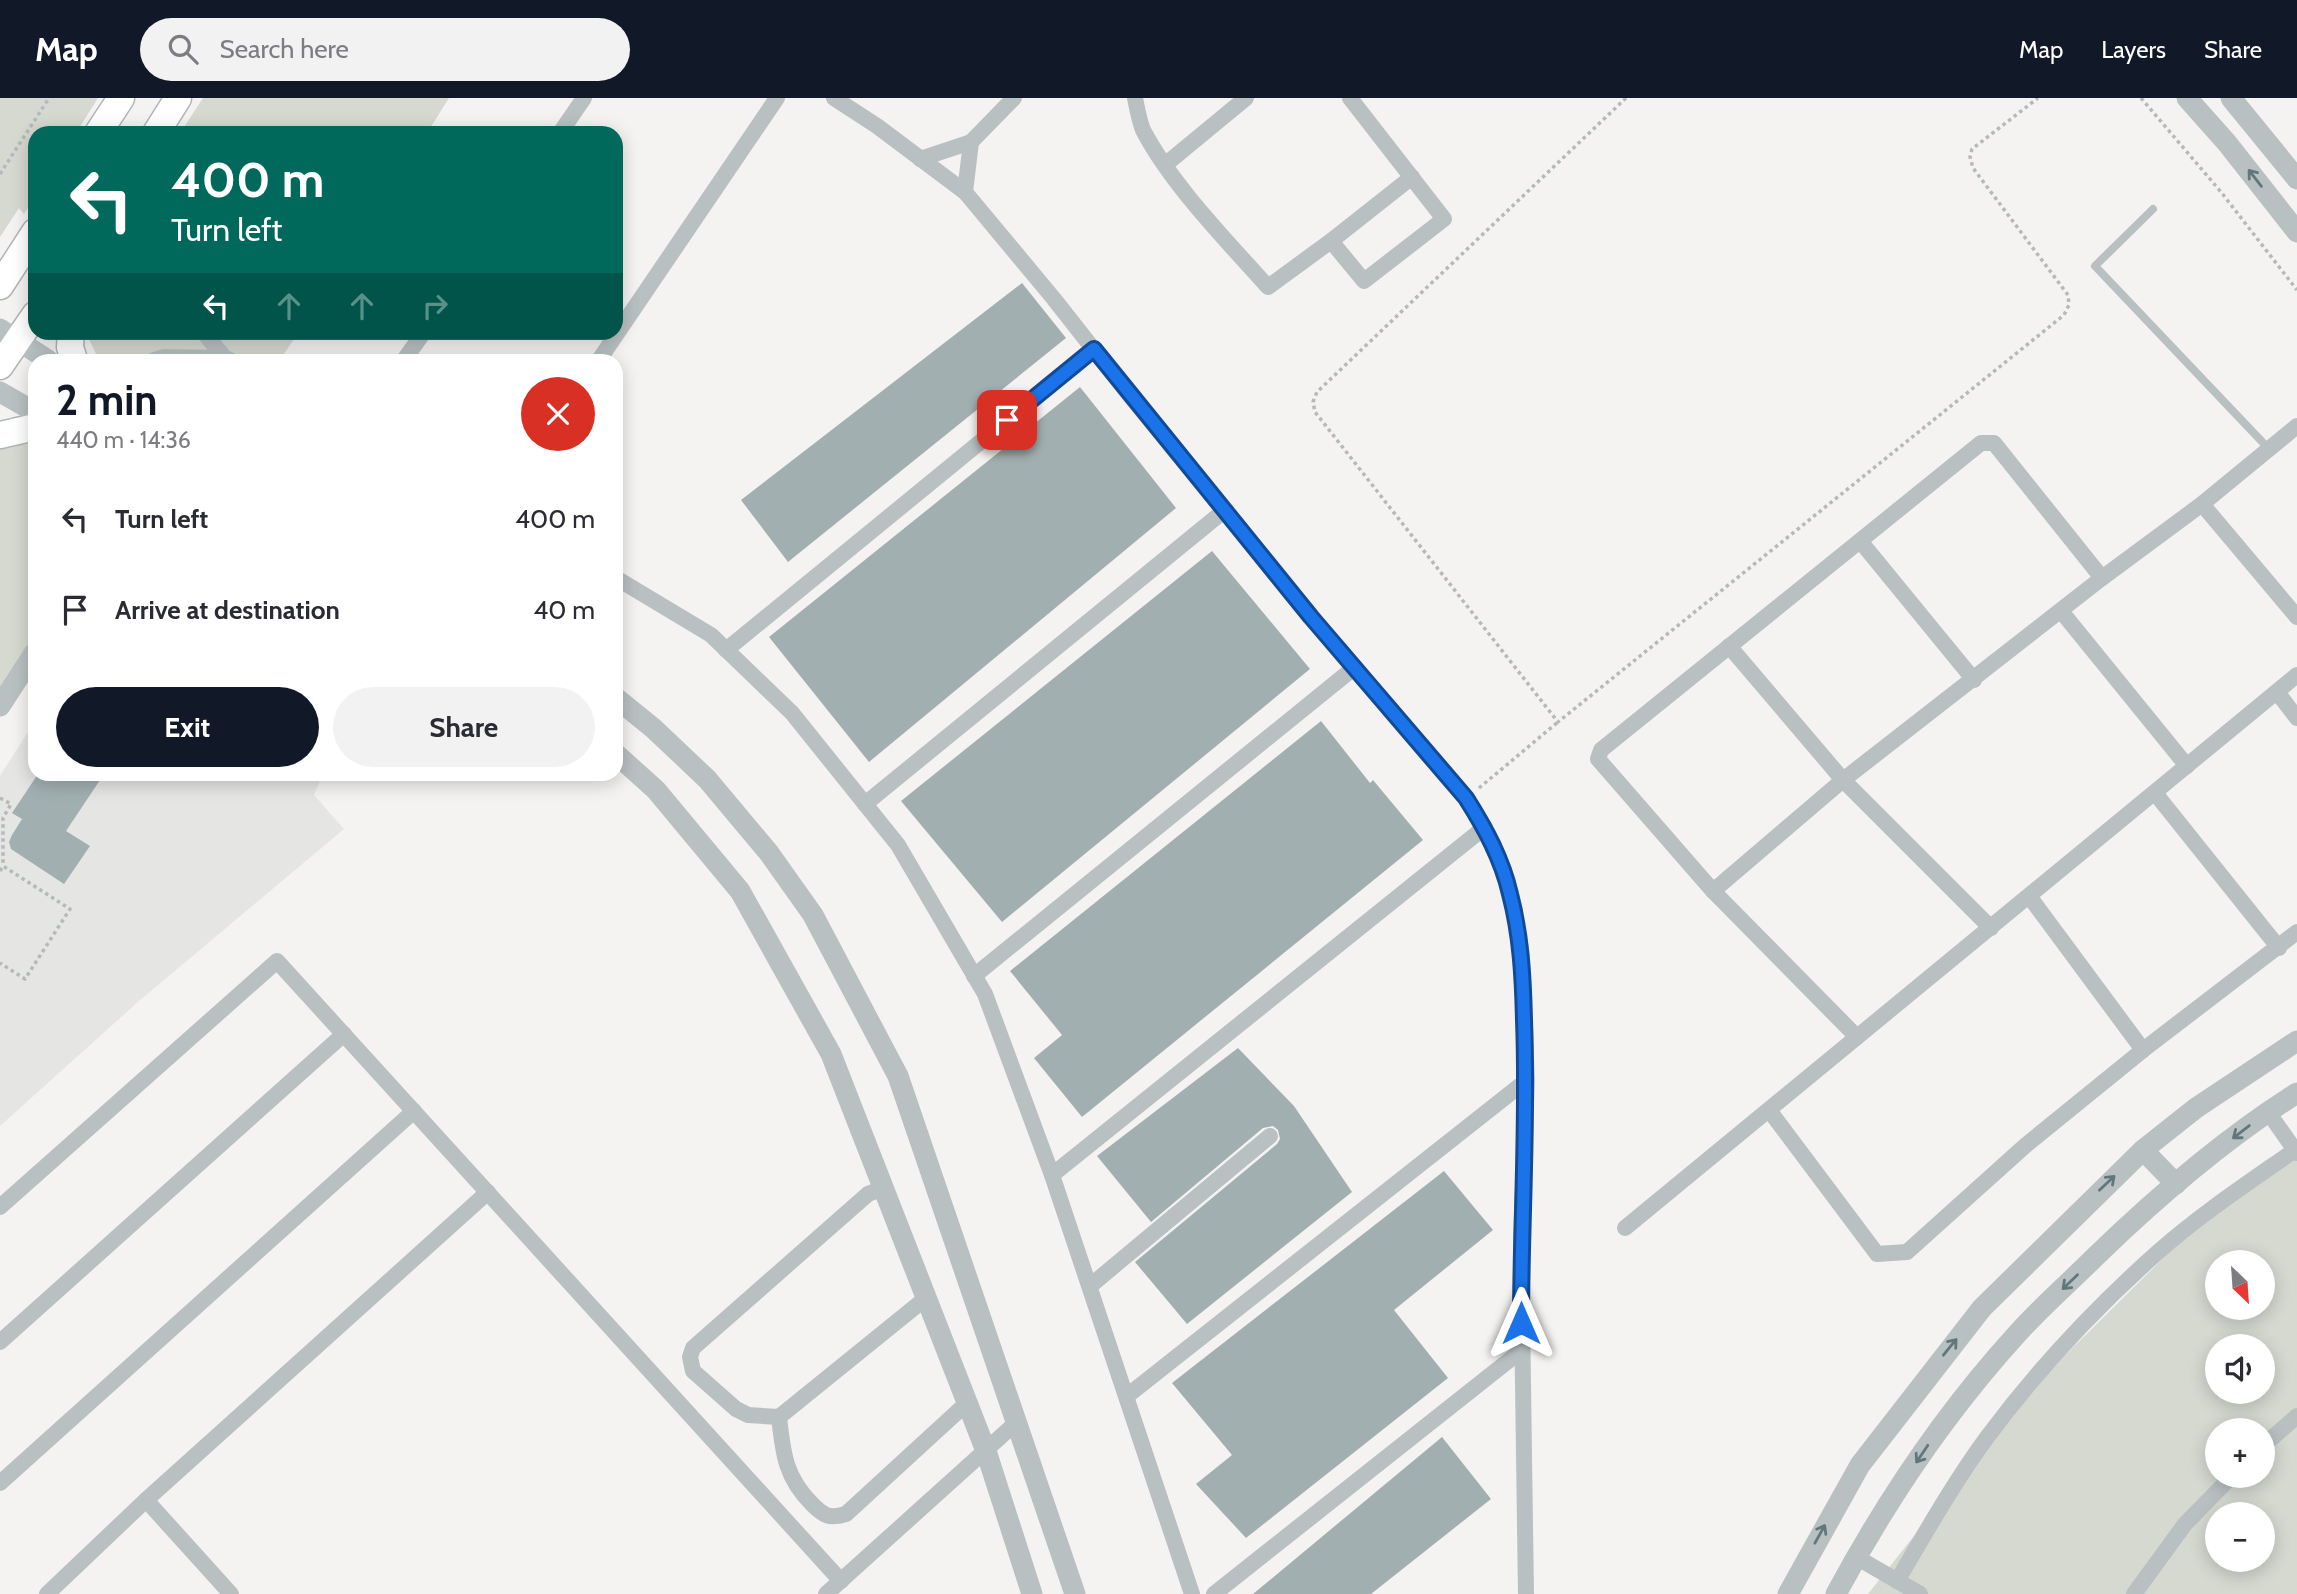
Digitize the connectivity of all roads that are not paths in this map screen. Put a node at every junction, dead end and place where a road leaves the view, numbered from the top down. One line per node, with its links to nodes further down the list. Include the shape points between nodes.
1 (121, 98): 12 (main road)
2 (178, 98): 13 (main road)
3 (584, 98): 14 (street)
4 (777, 98): 27 (street)
5 (834, 98): 16 (street)
6 (1014, 98): 15 (street)
7 (1135, 98): 17 (street, via 1142,128)
8 (1246, 98): 17 (street)
9 (1350, 98): 18 (street)
10 (2188, 98): 22 (street, one-way to 10)
11 (2231, 98): 19 (street)
12 (103, 126)
13 (160, 126)
14 (565, 126)
15 (971, 142): 16 (street); 20 (street)
16 (920, 159): 20 (street)
17 (1166, 164): 23 (street, via 1268,287)
18 (1412, 177): 23 (street); 23 (street, via 1444,219 1364,281)
19 (2297, 179)
20 (965, 192): 30 (street)
21 (2153, 209): 39 (lane, via 2095,266)
22 (2297, 232)
23 (1331, 241)
24 (28, 243): 25 (main road)
25 (0, 286)
26 (28, 320): 28 (main road)
27 (623, 325)
28 (9, 335): 31 (street); 33 (main road)
29 (210, 340): 32 (street)
30 (1094, 349): 41 (street); 48 (street)
31 (39, 354)
32 (223, 354)
33 (0, 366)
34 (0, 392): 35 (street)
35 (28, 408)
36 (2297, 426): 39 (street)
37 (28, 429): 38 (main road)
38 (0, 435)
39 (2269, 449): 40 (street)
40 (2202, 504): 43 (street); 46 (street)
41 (1225, 510): 50 (street); 61 (street)
42 (1860, 542): 43 (street, via 1981,443 1994,443); 47 (street); 52 (street)
43 (2102, 578): 45 (street)
44 (623, 582): 48 (street, via 711,635)
45 (2061, 611): 52 (street); 58 (street)
46 (2297, 617)
47 (1729, 646): 59 (street); 63 (street, via 1601,750 1598,759)
48 (726, 650): 61 (street, via 792,713)
49 (28, 663): 55 (street)
50 (1355, 667): 62 (street, via 1466,798); 68 (street)
51 (2297, 676): 53 (street)
52 (1974, 680): 59 (street)
53 (2277, 692): 56 (street); 58 (street)
54 (623, 703): 95 (street, via 707,779 813,915 898,1076)
55 (0, 706)
56 (2297, 718)
57 (623, 760): 83 (street, via 656,790 740,891 831,1054)
58 (2187, 766): 60 (street)
59 (1843, 780): 63 (street); 65 (street)
60 (2155, 793): 64 (street); 67 (street)
61 (865, 804): 68 (street, via 898,845)
62 (1485, 827): 73 (street, via 1510,893 1521,948); 81 (street)
63 (1713, 891): 70 (street)
64 (2029, 896): 65 (street); 72 (street)
65 (1991, 928): 70 (street)
66 (2297, 932): 67 (street)
67 (2279, 948): 72 (street)
68 (974, 976): 81 (street)
69 (344, 1034): 76 (street); 85 (street, via 277,961); 89 (street)
70 (1857, 1037): 75 (street)
71 (2297, 1041): 79 (street, via 2196,1108)
72 (2143, 1050): 75 (street, via 2026,1144 1907,1252 1877,1254)
73 (1527, 1080): 90 (street); 91 (street)
74 (2297, 1093): 77 (street)
75 (1769, 1110): 86 (street)
76 (414, 1111): 84 (street); 98 (street)
77 (2267, 1112): 80 (street); 82 (street, one-way to 82)
78 (1270, 1136): 87 (street)
79 (2143, 1150): 82 (street); 112 (street, one-way to 79, via 1860,1465 1982,1308)
80 (2296, 1151): 103 (street, via 2225,1198 2097,1309 1987,1437)
81 (1052, 1175): 87 (street)
82 (2176, 1184): 101 (street, one-way to 101, via 2017,1334 1943,1424)
83 (883, 1188): 88 (street); 94 (street, via 868,1194 693,1348 693,1371 736,1409 748,1415)
84 (488, 1192): 100 (street); 102 (street)
85 (0, 1208)
86 (1625, 1228)
87 (1090, 1286): 91 (street)
88 (926, 1298): 92 (street); 94 (street)
89 (0, 1342)
90 (1522, 1350): 110 (street); 111 (street)
91 (1127, 1396): 109 (street)
92 (967, 1404): 94 (street, via 846,1514 834,1518 824,1516 797,1489 786,1467); 97 (street)
93 (2297, 1416): 96 (street)
94 (779, 1417)
95 (1017, 1422): 97 (street); 108 (street)
96 (2275, 1435)
97 (986, 1451): 102 (street); 107 (street)
98 (0, 1483)
99 (2220, 1488): 115 (street, via 2185,1524)
100 (146, 1500): 104 (street); 105 (street)
101 (1856, 1557): 103 (street); 113 (street)
102 (841, 1581): 106 (street)
103 (1897, 1581): 114 (street)
104 (47, 1594)
105 (231, 1594)
106 (826, 1594)
107 (1032, 1594)
108 (1075, 1594)
109 (1192, 1594)
110 (1214, 1594)
111 (1526, 1594)
112 (1788, 1594)
113 (1836, 1594)
114 (1920, 1594)
115 (2134, 1594)

